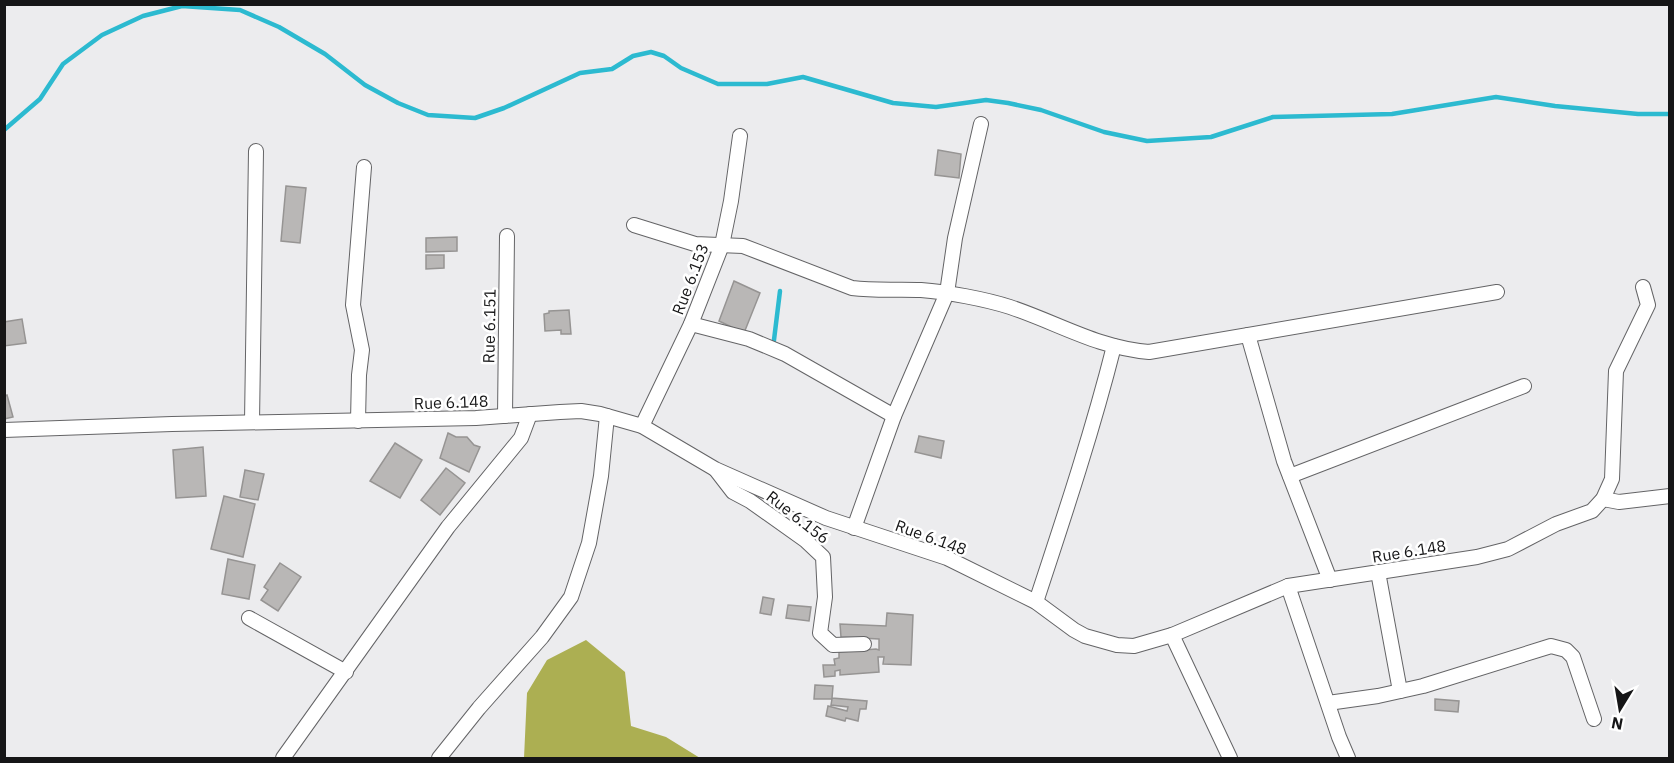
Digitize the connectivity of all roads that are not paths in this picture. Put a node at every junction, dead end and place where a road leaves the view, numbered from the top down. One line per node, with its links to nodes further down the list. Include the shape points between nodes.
1 (981, 124): 10 (street)
2 (740, 135): 7 (street, Rue 6.153)
3 (256, 151): 20 (street)
4 (364, 166): 19 (street, via 353,305 362,350)
5 (634, 225): 7 (street, via 695,244)
6 (507, 236): 16 (street, Rue 6.151)
7 (722, 244): 10 (street, via 757,250 852,288); 11 (street, Rue 6.153)
8 (1643, 287): 26 (street, via 1648,305 1616,371 1612,479)
9 (1497, 291): 12 (street)
10 (947, 293): 13 (street, via 1010,307); 18 (street)
11 (691, 324): 18 (street, via 749,339 785,354); 21 (street, Rue 6.153)
12 (1248, 335): 13 (street, via 1149,352); 24 (street)
13 (1114, 346): 31 (street)
14 (1524, 386): 24 (street)
15 (530, 414): 16 (street, Rue 6.148); 17 (street, Rue 6.148, via 580,411); 35 (street, via 521,438 448,527)
16 (505, 416): 19 (street, Rue 6.148)
17 (607, 416): 21 (street, Rue 6.148); 40 (street, via 589,543 571,597)
18 (894, 416): 27 (street)
19 (358, 421): 20 (street, Rue 6.148)
20 (252, 422): 22 (street, Rue 6.148)
21 (642, 426): 23 (street, Rue 6.148)
22 (4, 430)
23 (715, 469): 27 (street, Rue 6.148); 34 (street, Rue 6.156, via 733,492 805,540 823,557 825,597 820,633 833,645)
24 (1290, 476): 29 (street)
25 (1670, 496): 26 (street, via 1619,502)
26 (1603, 498): 28 (street, Rue 6.148, via 1592,511 1508,549)
27 (854, 528): 31 (street, Rue 6.148, via 947,558)
28 (1378, 572): 29 (street, Rue 6.148); 36 (street)
29 (1330, 580): 30 (street, Rue 6.148)
30 (1288, 586): 33 (street, Rue 6.148); 37 (street)
31 (1036, 602): 33 (street, Rue 6.148, via 1085,636 1117,645 1134,646)
32 (249, 618): 35 (street)
33 (1172, 635): 41 (street)
34 (864, 644)
35 (346, 672): 39 (street)
36 (1400, 691): 37 (street); 38 (street, via 1558,647 1573,657)
37 (1328, 703): 42 (street)
38 (1594, 719)
39 (284, 759)
40 (439, 759)
41 (1230, 759)
42 (1348, 759)

